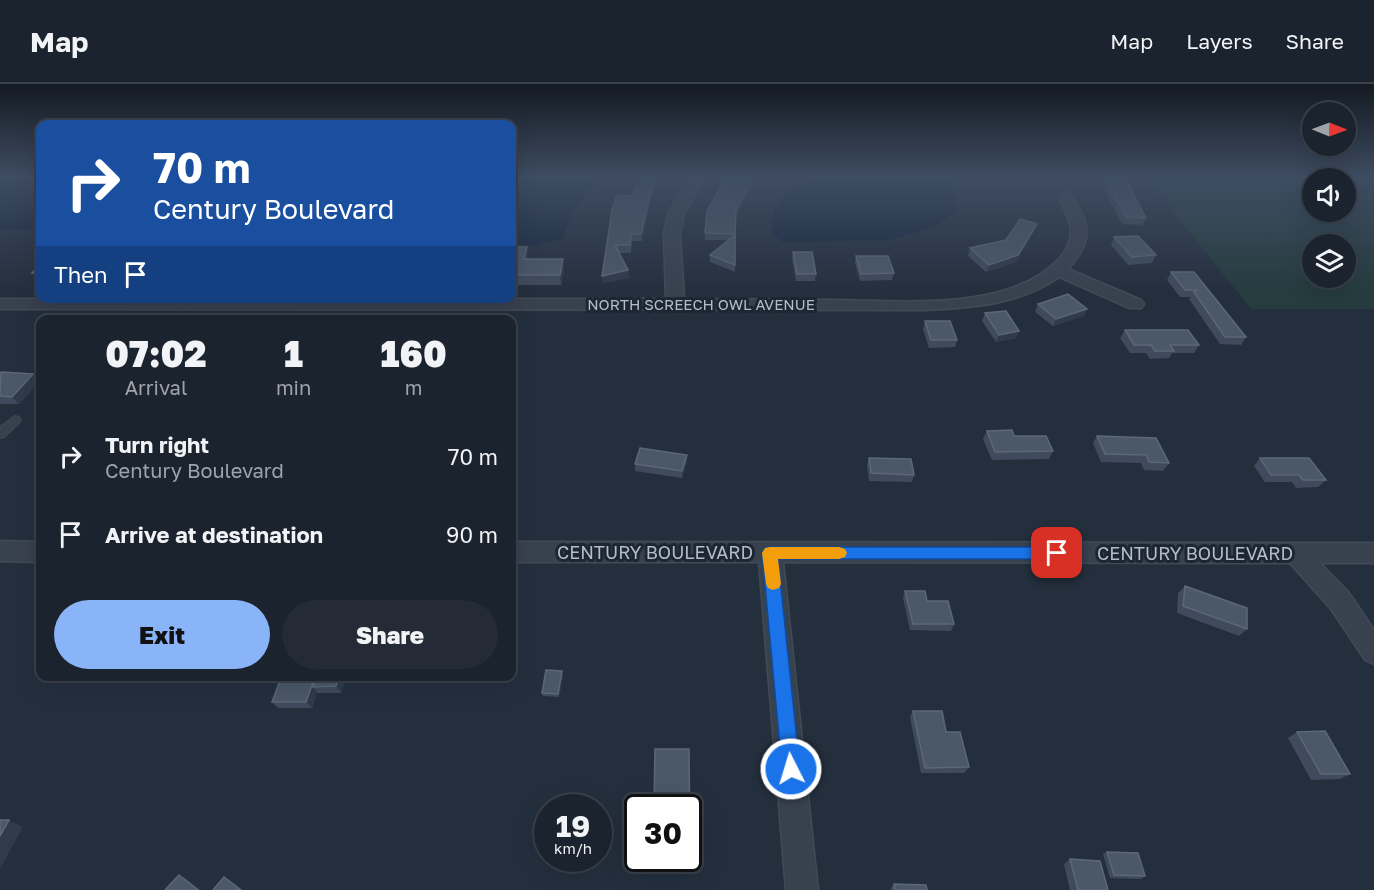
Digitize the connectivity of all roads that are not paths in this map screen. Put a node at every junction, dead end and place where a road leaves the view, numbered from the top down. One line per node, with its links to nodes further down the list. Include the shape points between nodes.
1 (676, 216): 7 (street, via 672,234)
2 (1076, 216): 3 (street, NORTH SCREECH OWL AVENUE, via 1078,235 1074,251)
3 (1059, 271): 7 (street, NORTH SCREECH OWL AVENUE, via 1023,292 978,302); 8 (street)
4 (86, 303): 6 (street, NORTH SCREECH OWL AVENUE)
5 (516, 303): 7 (street, NORTH SCREECH OWL AVENUE)
6 (0, 304)
7 (675, 304)
8 (1135, 304)
9 (15, 420): 10 (lane)
10 (0, 434)
11 (0, 552): 12 (street)
12 (36, 552)
13 (516, 552): 14 (street, CENTURY BOULEVARD)
14 (770, 553): 15 (street, CENTURY BOULEVARD); 18 (street)
15 (1296, 553): 16 (street, CENTURY BOULEVARD); 17 (street, via 1340,601)
16 (1374, 553)
17 (1374, 652)
18 (802, 890)

